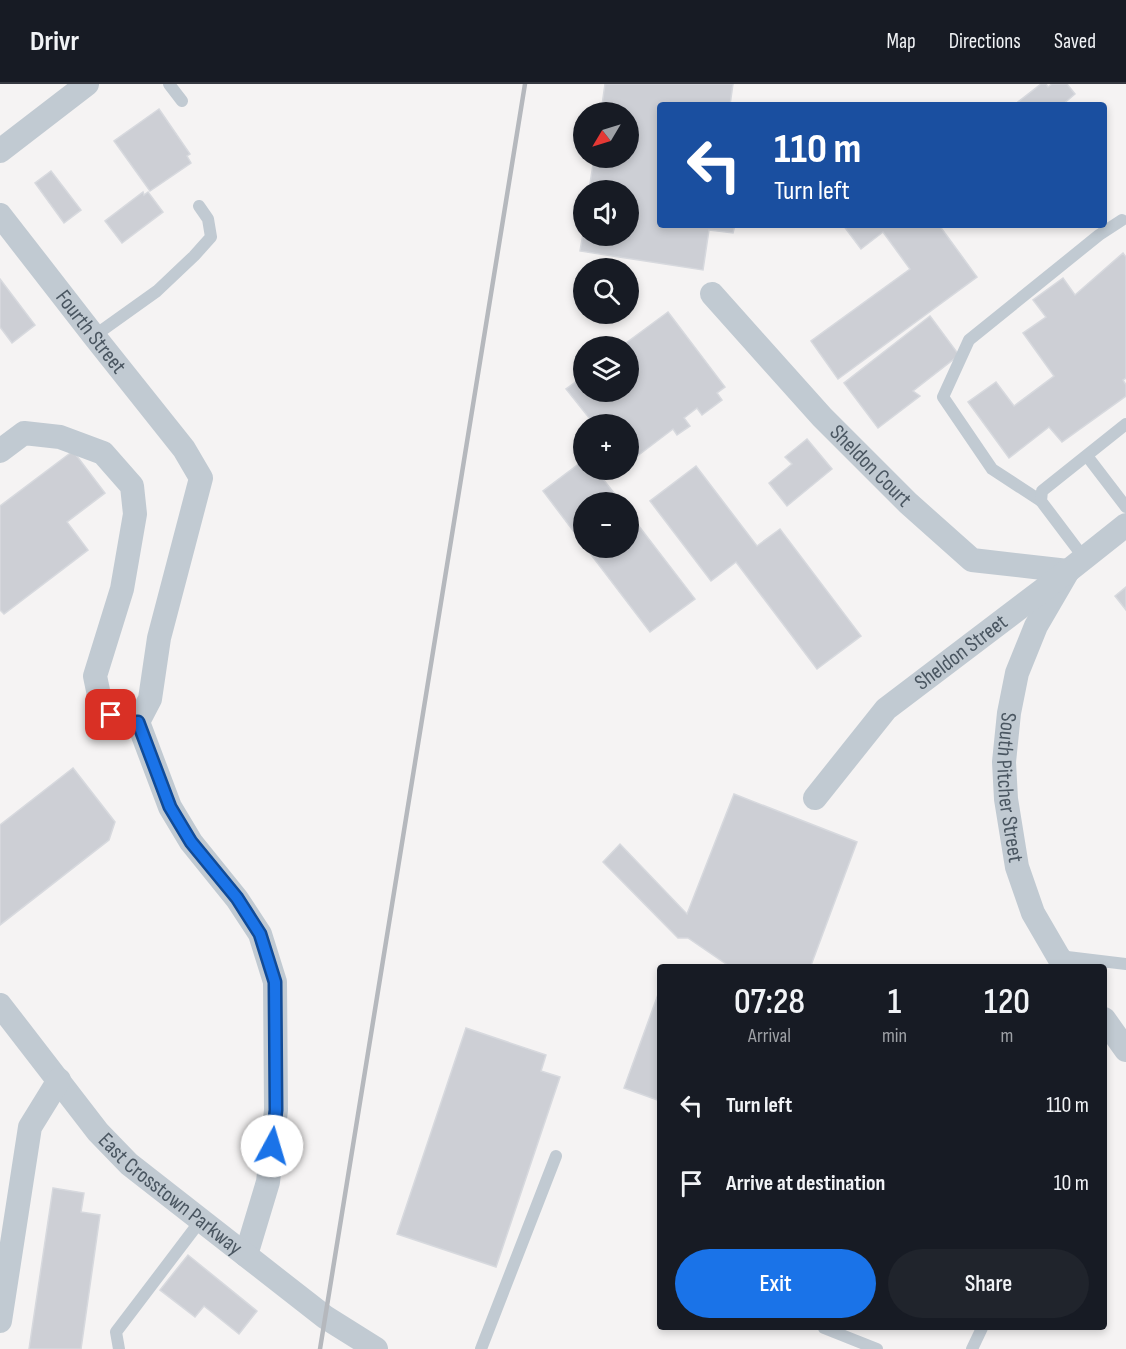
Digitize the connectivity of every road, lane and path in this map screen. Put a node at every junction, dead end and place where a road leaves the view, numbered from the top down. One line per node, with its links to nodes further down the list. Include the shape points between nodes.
1 (87, 84): 4 (street)
2 (170, 84): 3 (lane)
3 (182, 101)
4 (0, 151)
5 (199, 206): 9 (lane, via 208,219 211,237 157,291)
6 (0, 214): 9 (street, Fourth Street)
7 (1125, 221): 13 (lane, via 1099,235 969,340 943,397 992,469)
8 (712, 294): 16 (street, Sheldon Court, via 822,417 972,560)
9 (94, 336): 17 (street, Fourth Street, via 184,449 201,478 159,638 150,699)
10 (1126, 424): 12 (lane)
11 (0, 451): 17 (street, via 24,433 60,438 103,453 132,486 135,514 123,589 95,676 101,705 121,725)
12 (1087, 456): 13 (lane, via 1042,491); 14 (lane)
13 (1041, 501): 16 (lane)
14 (1126, 507)
15 (1126, 525): 16 (street, Sheldon Street)
16 (1076, 565): 18 (street, Sheldon Street, via 886,709); 19 (street, South Pitcher Street, via 1036,626 1017,673 1004,762 1017,867 1033,912)
17 (138, 722): 27 (street, via 170,807 191,842 237,898 260,934 275,982 275,1120 268,1182)
18 (815, 798)
19 (1062, 962): 20 (lane)
20 (1126, 964)
21 (0, 1005): 24 (street, East Crosstown Parkway)
22 (1107, 1024): 23 (street)
23 (1126, 1050)
24 (59, 1080): 26 (street, East Crosstown Parkway, via 98,1132 129,1164); 28 (street, via 30,1127)
25 (556, 1156): 33 (lane)
26 (201, 1220): 27 (street, East Crosstown Parkway); 31 (lane, via 116,1332)
27 (246, 1255): 32 (street, East Crosstown Parkway, via 325,1317)
28 (0, 1321)
29 (829, 1330): 34 (lane)
30 (981, 1330): 35 (lane)
31 (119, 1349)
32 (376, 1349)
33 (481, 1349)
34 (877, 1349)
35 (972, 1349)

